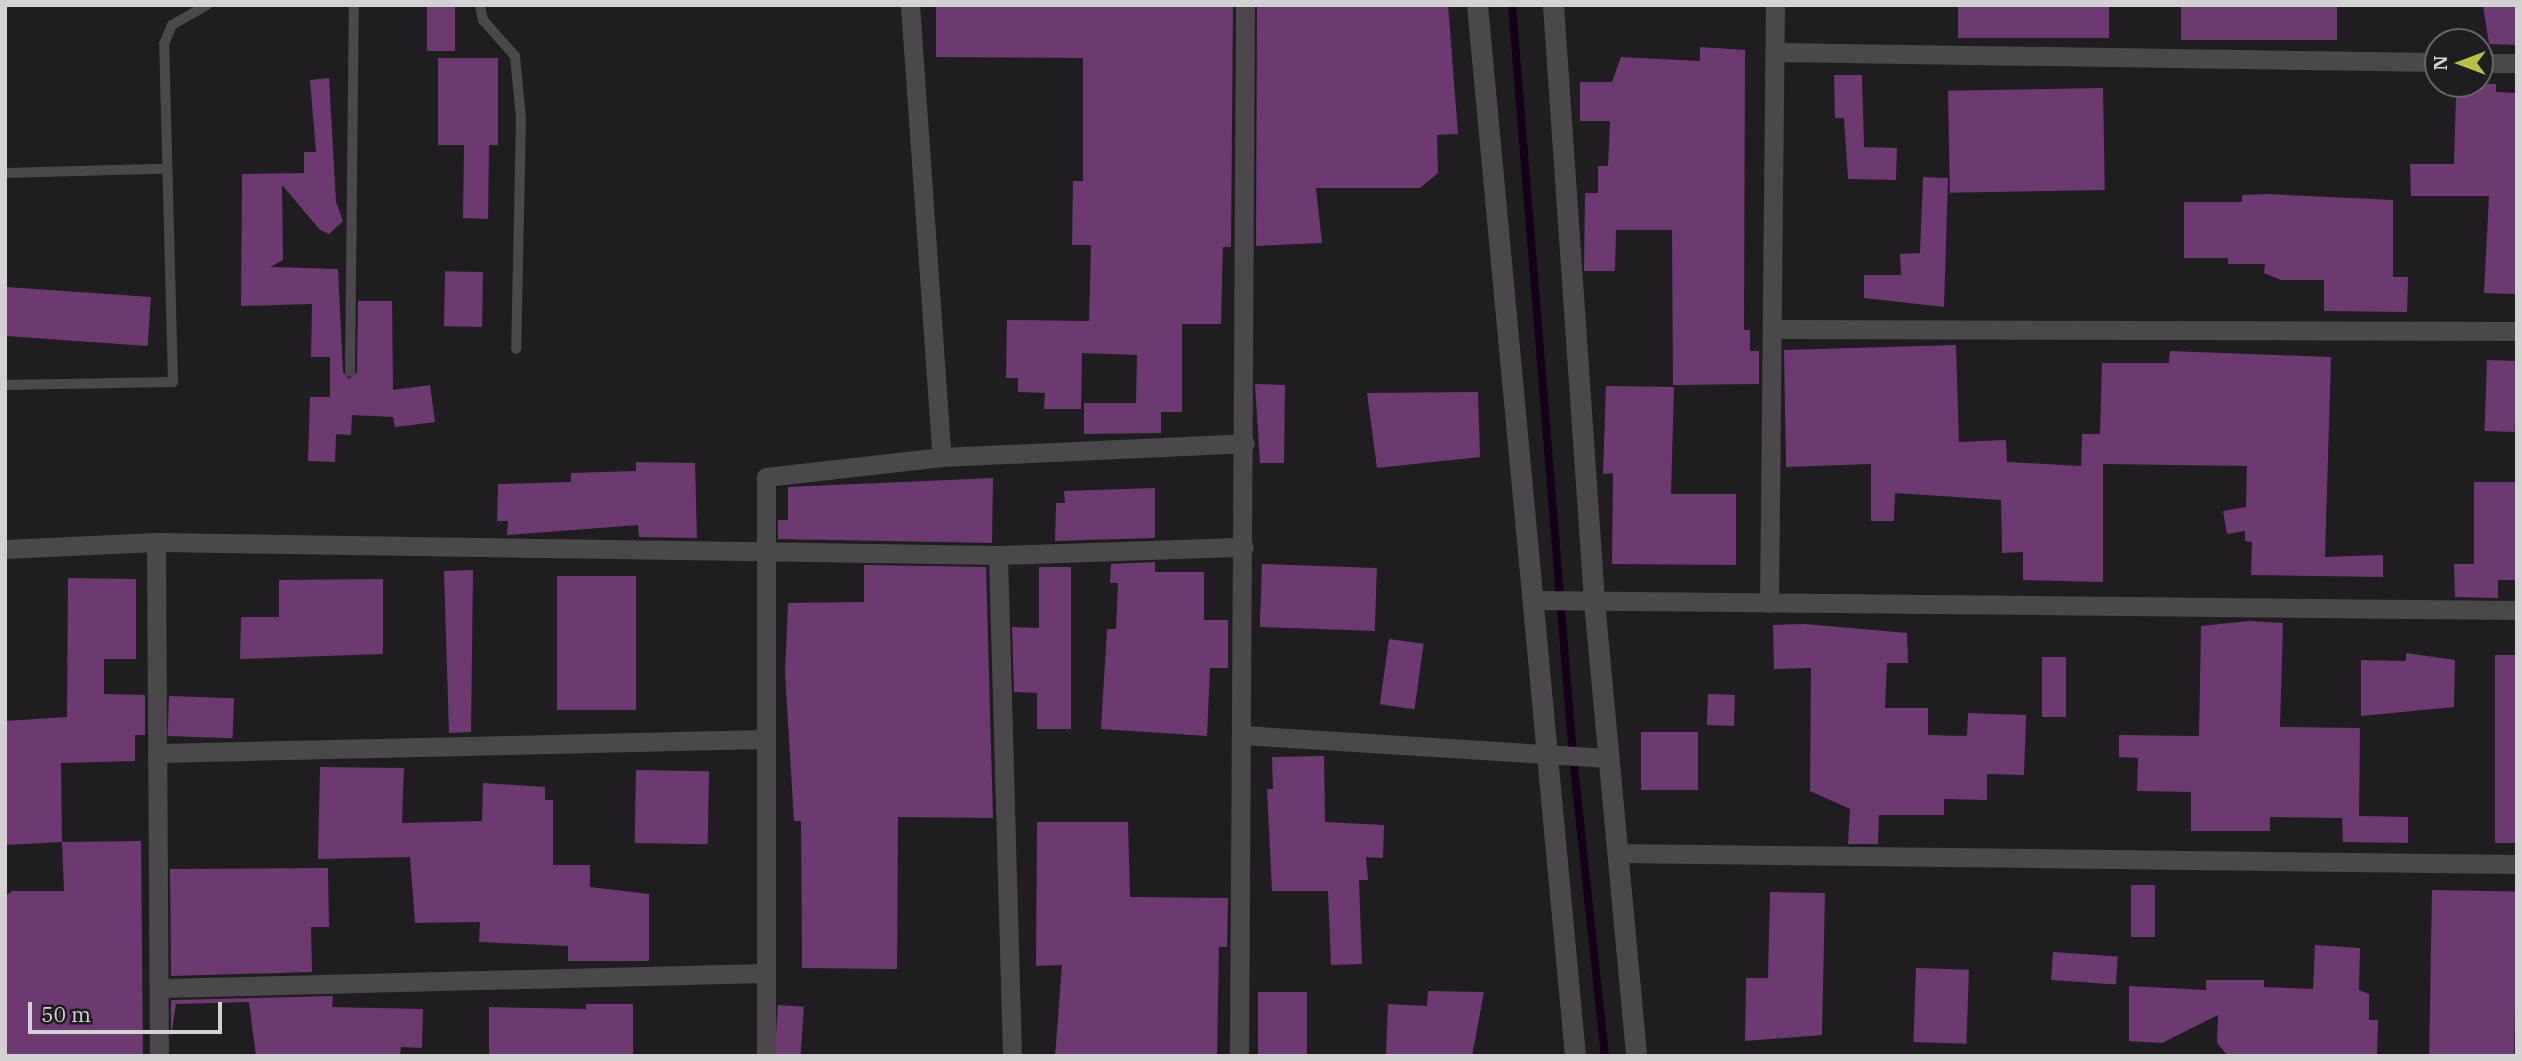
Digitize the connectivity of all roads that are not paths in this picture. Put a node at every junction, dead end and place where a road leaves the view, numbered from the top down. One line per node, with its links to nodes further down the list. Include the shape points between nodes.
1 (207, 5): 13 (lane, via 172,26 164,44)
2 (354, 5): 18 (lane)
3 (480, 5): 17 (lane, via 483,20 515,57 520,105)
4 (910, 5): 21 (street)
5 (1244, 5): 20 (street)
6 (1477, 5): 27 (street)
7 (1553, 5): 28 (street)
8 (1775, 5): 9 (street)
9 (1775, 52): 10 (street); 15 (street)
10 (2424, 62)
11 (2494, 63): 12 (street)
12 (2517, 63)
13 (163, 169): 14 (lane); 19 (lane, via 173,267 173,382)
14 (5, 173)
15 (1772, 329): 16 (street); 29 (street)
16 (2517, 331)
17 (516, 349)
18 (350, 372)
19 (5, 386)
20 (1245, 443): 21 (street); 23 (street)
21 (942, 457): 25 (street, via 766,477)
22 (156, 542): 24 (street); 25 (street); 33 (street)
23 (1244, 547): 26 (street); 31 (street)
24 (5, 549)
25 (766, 555): 26 (street); 32 (street)
26 (998, 555): 42 (street)
27 (1532, 600): 28 (street); 34 (street)
28 (1594, 601): 29 (street); 35 (street)
29 (1769, 603): 30 (street)
30 (2517, 610)
31 (1242, 734): 34 (street); 43 (street)
32 (766, 739): 33 (street); 38 (street)
33 (160, 753): 39 (street)
34 (1546, 756): 35 (street); 44 (street)
35 (1608, 758): 36 (street)
36 (1617, 853): 37 (street); 45 (street)
37 (2517, 864)
38 (766, 974): 39 (street); 41 (street)
39 (161, 988): 40 (street)
40 (159, 1056)
41 (766, 1056)
42 (1012, 1056)
43 (1239, 1056)
44 (1575, 1056)
45 (1636, 1056)

